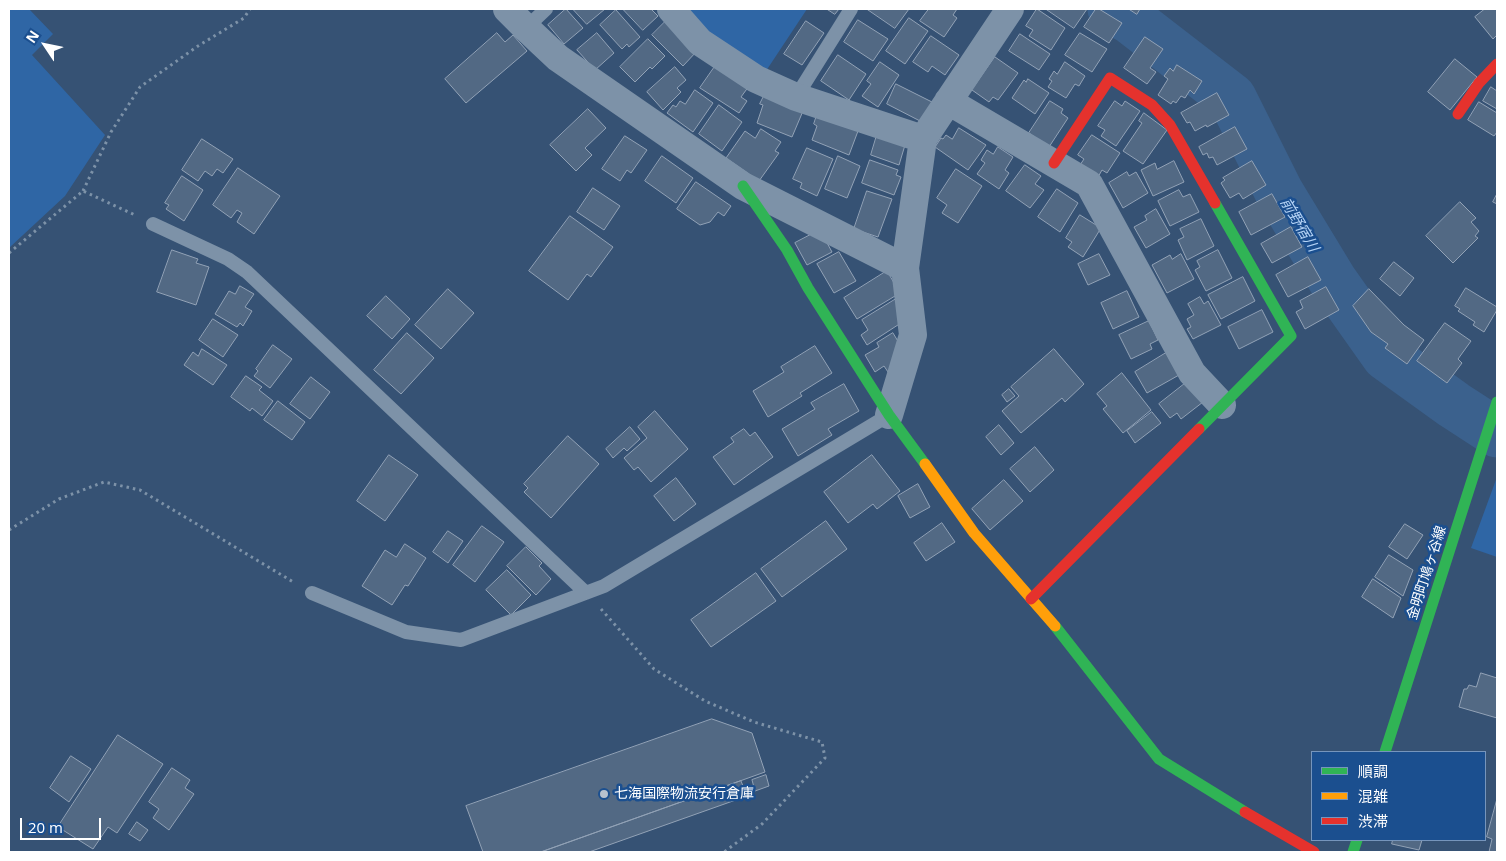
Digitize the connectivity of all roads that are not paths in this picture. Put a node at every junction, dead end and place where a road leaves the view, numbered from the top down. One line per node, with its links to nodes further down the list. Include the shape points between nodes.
1 (507, 9): 6 (street)
2 (546, 9): 6 (lane)
3 (671, 9): 8 (street, via 700,42 756,79)
4 (852, 9): 8 (lane)
5 (1010, 9): 9 (street)
6 (526, 28): 13 (street, via 558,58)
7 (1497, 64): 10 (street, via 1478,83)
8 (796, 97): 11 (street)
9 (948, 101): 11 (street); 12 (street)
10 (1458, 114)
11 (923, 139): 15 (street)
12 (1054, 164): 17 (street, via 1089,184 1192,373); 17 (street, via 1110,78 1152,105 1170,125 1291,336)
13 (743, 186): 15 (street); 18 (street, via 787,250)
14 (153, 224): 21 (lane, via 228,259 247,272)
15 (905, 268): 18 (street, via 913,335)
16 (1497, 402): 19 (street, 金明町鳩ヶ谷線)
17 (1222, 405): 22 (street)
18 (889, 415): 21 (lane, via 604,586); 22 (street, via 974,533)
19 (1489, 446): 23 (street, 金明町鳩ヶ谷線)
20 (312, 593): 21 (lane, via 406,632 461,640)
21 (586, 593)
22 (1031, 599): 24 (street, via 1159,759)
23 (1386, 751)
24 (1314, 852)

